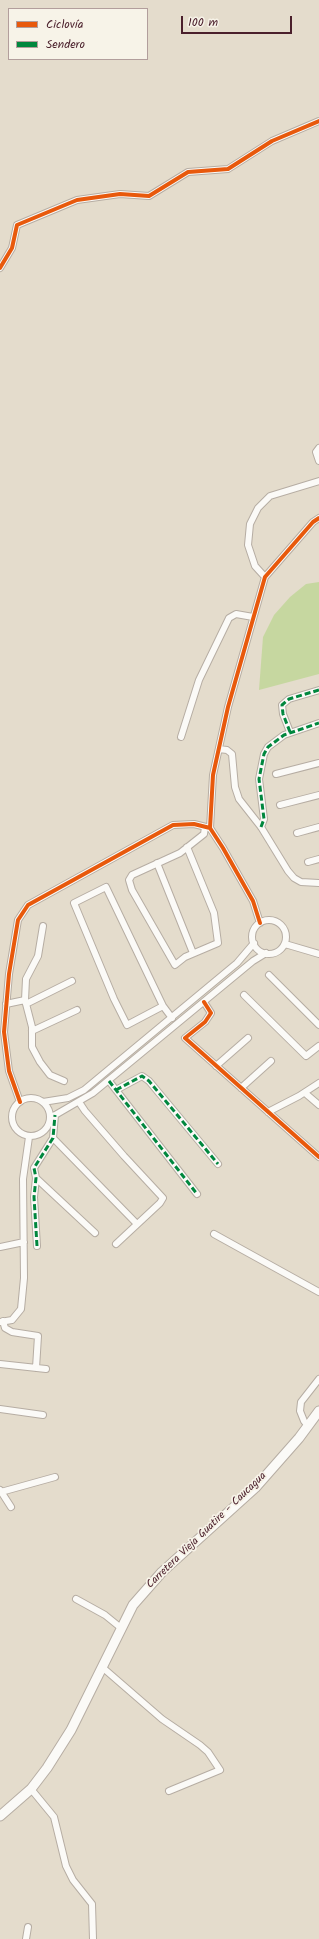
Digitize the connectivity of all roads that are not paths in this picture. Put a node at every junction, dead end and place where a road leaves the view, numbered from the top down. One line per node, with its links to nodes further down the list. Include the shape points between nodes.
1 (319, 121): 2 (street, via 272,141 228,169 188,172 149,196 120,194 77,200 17,225 12,248)
2 (0, 268)
3 (319, 448): 4 (street, via 316,452)
4 (319, 461)
5 (319, 481): 7 (street, via 270,496 258,508 250,524 248,545 255,566)
6 (319, 518): 7 (street)
7 (265, 577): 8 (street)
8 (253, 617): 12 (street, via 236,614 228,618 200,680); 13 (street)
9 (319, 690): 11 (street, via 286,700 282,705 282,714)
10 (319, 723): 11 (street)
11 (290, 732): 18 (street, via 273,743 264,754 259,779 264,819)
12 (180, 736)
13 (219, 749): 18 (street, via 232,754 237,793); 20 (street, via 213,775)
14 (319, 763): 15 (street)
15 (276, 774)
16 (319, 795): 17 (street)
17 (280, 806)
18 (260, 827): 26 (street, via 294,878 306,884)
19 (319, 827): 21 (street)
20 (208, 828): 22 (street); 27 (street, via 223,848 253,901); 39 (street, via 194,824 173,825 28,905 18,920)
21 (297, 833)
22 (187, 847): 25 (street); 31 (street, via 214,913 218,943)
23 (319, 859): 24 (street)
24 (308, 862)
25 (158, 863): 31 (street); 31 (street, via 132,875 132,890 175,965)
26 (319, 883)
27 (260, 923): 29 (street, via 253,932); 30 (street, via 270,920 280,924 286,933)
28 (43, 926): 37 (street, via 38,956 26,978)
29 (254, 943): 32 (street, via 261,952); 42 (street, via 237,963)
30 (285, 944): 32 (street, via 278,952); 33 (street)
31 (193, 953)
32 (266, 953): 38 (street)
33 (319, 954)
34 (269, 975): 43 (street)
35 (72, 981): 37 (street)
36 (244, 994): 46 (street, via 306,1056)
37 (25, 1002): 39 (street); 44 (street)
38 (204, 1002): 48 (street, via 211,1013 205,1022 185,1038); 49 (street)
39 (6, 1004): 55 (street, via 4,1032 8,1071)
40 (162, 1006): 40 (street, via 106,887 74,903 127,1025); 42 (street)
41 (77, 1010): 44 (street)
42 (172, 1018): 56 (street, via 84,1090 68,1098)
43 (319, 1026)
44 (32, 1031): 50 (street, via 32,1047 40,1062 50,1075)
45 (248, 1038): 48 (street)
46 (319, 1046)
47 (271, 1061): 52 (street)
48 (216, 1066): 52 (street)
49 (109, 1081): 53 (street); 57 (street)
50 (64, 1082)
51 (319, 1083): 54 (street)
52 (241, 1088): 59 (street)
53 (116, 1090): 64 (street, via 142,1076 149,1081); 66 (street)
54 (305, 1093): 58 (street); 59 (street)
55 (20, 1102): 56 (street, via 31,1098); 61 (street, via 12,1112 14,1126 17,1131)
56 (43, 1102): 60 (street)
57 (79, 1102): 60 (street); 67 (street, via 163,1198)
58 (319, 1105)
59 (268, 1112): 63 (street)
60 (53, 1117): 61 (street, via 42,1134); 62 (street)
61 (29, 1137): 70 (street, via 23,1179)
62 (53, 1138): 65 (street, via 34,1168); 67 (street)
63 (319, 1157)
64 (218, 1164)
65 (36, 1178): 68 (street); 72 (street, via 34,1197)
66 (197, 1194)
67 (137, 1224): 71 (street)
68 (95, 1233)
69 (214, 1234): 74 (street)
70 (24, 1242): 73 (street); 75 (street, via 21,1309 12,1320)
71 (116, 1244)
72 (37, 1246)
73 (0, 1247)
74 (319, 1292)
75 (2, 1321): 77 (street, via 12,1332 38,1336)
76 (0, 1364): 77 (street)
77 (36, 1368): 78 (street)
78 (46, 1369)
79 (319, 1379): 83 (street, via 302,1402 300,1411)
80 (0, 1409): 82 (street)
81 (319, 1411): 83 (main road, Carretera Vieja Guatire - Caucagua)
82 (42, 1415)
83 (308, 1426): 88 (main road, Carretera Vieja Guatire - Caucagua, via 255,1488 162,1572 133,1605)
84 (55, 1477): 85 (street)
85 (0, 1491): 86 (street)
86 (11, 1507)
87 (76, 1599): 88 (street, via 105,1615)
88 (121, 1628): 89 (main road, Carretera Vieja Guatire - Caucagua)
89 (102, 1667): 90 (main road, Carretera Vieja Guatire - Caucagua, via 72,1730); 91 (street, via 162,1719 200,1745 220,1770)
90 (31, 1789): 92 (main road, Carretera Vieja Guatire - Caucagua); 95 (street, via 54,1817 66,1866 73,1880 92,1904)
91 (169, 1791)
92 (0, 1816)
93 (28, 1927): 94 (street)
94 (26, 1939)
95 (94, 1939)

